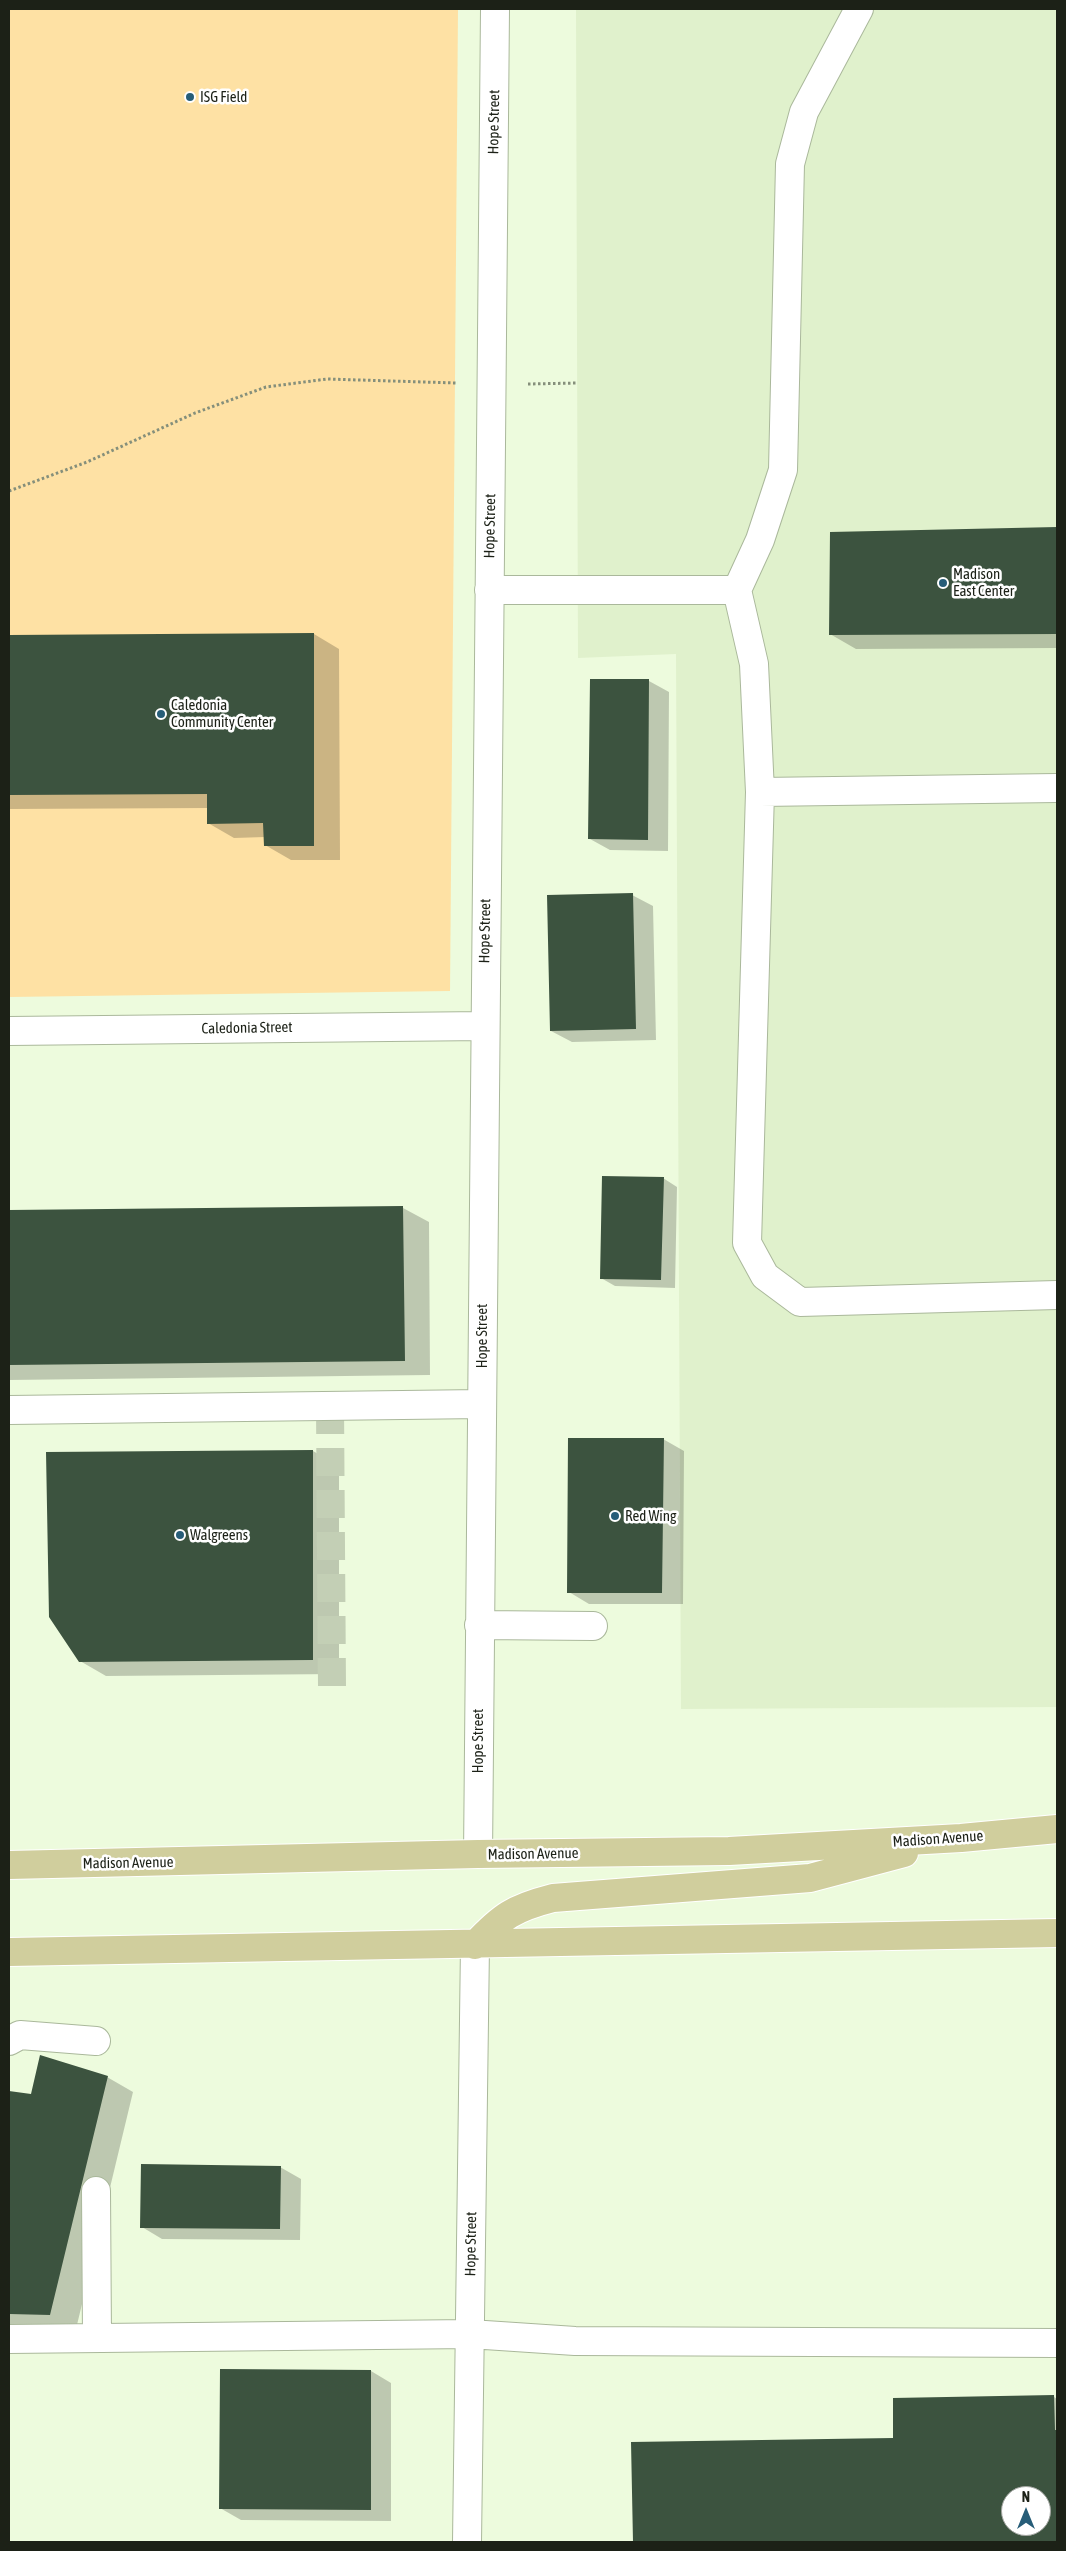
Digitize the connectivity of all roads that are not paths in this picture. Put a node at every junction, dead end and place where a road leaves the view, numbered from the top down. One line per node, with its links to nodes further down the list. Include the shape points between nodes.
1 (495, 9): 3 (street, Hope Street)
2 (859, 9): 4 (street, via 804,112 790,164 783,470 760,540)
3 (489, 590): 4 (street); 7 (street, Hope Street)
4 (737, 590): 6 (street, via 754,664)
5 (1057, 788): 6 (street)
6 (760, 792): 9 (street, via 747,1243 765,1276 800,1302)
7 (484, 1026): 8 (street, Caledonia Street); 10 (street, Hope Street)
8 (9, 1031)
9 (1057, 1295)
10 (481, 1404): 11 (street); 12 (street, Hope Street)
11 (9, 1410)
12 (479, 1625): 13 (street); 16 (street, Hope Street)
13 (593, 1626)
14 (1057, 1829): 15 (main road, Madison Avenue)
15 (962, 1838): 16 (main road, Madison Avenue, via 729,1851); 21 (main road, via 810,1878 553,1898 523,1905 496,1922)
16 (478, 1854): 17 (main road, Madison Avenue)
17 (9, 1865)
18 (1057, 1919): 20 (main road)
19 (1057, 1933): 20 (main road)
20 (886, 1935): 21 (main road)
21 (475, 1945): 22 (main road); 26 (street, Hope Street)
22 (9, 1952)
23 (9, 2041): 24 (street, via 20,2035)
24 (96, 2041)
25 (96, 2191): 27 (street)
26 (470, 2334): 27 (street); 29 (street, via 575,2341); 30 (street, Hope Street)
27 (97, 2338): 28 (street)
28 (9, 2339)
29 (1057, 2343)
30 (468, 2542)

